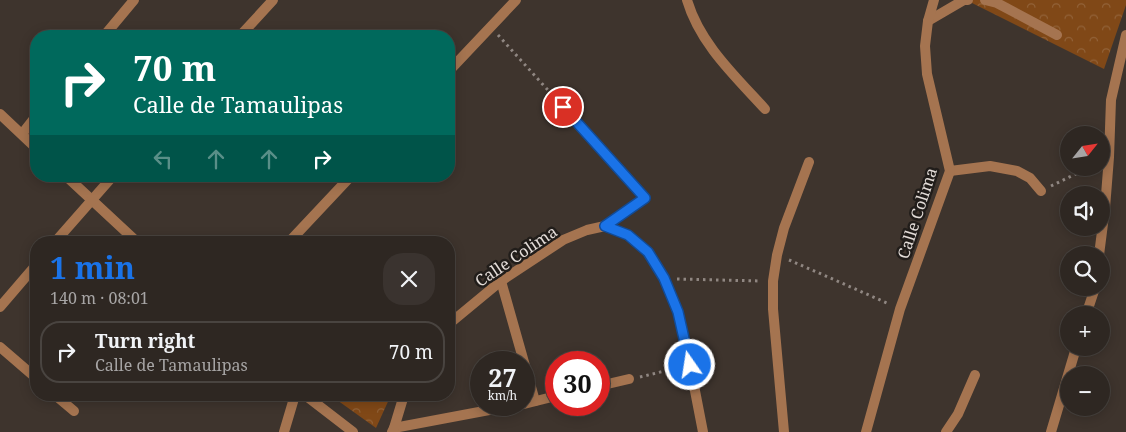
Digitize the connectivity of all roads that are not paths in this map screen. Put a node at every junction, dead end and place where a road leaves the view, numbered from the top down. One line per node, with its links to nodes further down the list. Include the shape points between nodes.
1 (134, 0): 9 (street)
2 (273, 0): 10 (street)
3 (516, 0): 13 (street)
4 (687, 0): 15 (street, via 703,35 721,61)
5 (934, 0): 8 (street, Calle Colima)
6 (968, 0): 8 (street)
7 (985, 0): 11 (street, via 997,3)
8 (928, 21): 21 (street, Calle Colima, via 925,46 927,74)
9 (109, 30)
10 (246, 30)
11 (1057, 35)
12 (1126, 35): 31 (street, via 1111,100)
13 (455, 64)
14 (563, 107): 27 (street, Calle Colima, via 645,198)
15 (765, 109)
16 (0, 114): 18 (street)
17 (30, 124): 18 (street)
18 (22, 134): 19 (street)
19 (30, 142)
20 (809, 162): 55 (street, via 784,228 773,281)
21 (950, 171): 25 (street, via 990,166 1017,170); 56 (street, Calle Colima, via 900,309)
22 (72, 182): 26 (street)
23 (108, 182): 26 (street)
24 (345, 182): 30 (street)
25 (1041, 190)
26 (91, 201): 28 (street); 29 (street)
27 (605, 226): 33 (street, Calle Colima, via 564,240); 54 (street, via 628,235 648,252 664,278 678,312)
28 (60, 236)
29 (130, 236)
30 (295, 236)
31 (1100, 246)
32 (30, 271): 34 (street)
33 (501, 281): 35 (street, Calle Colima); 37 (street)
34 (0, 307)
35 (455, 319)
36 (0, 347): 39 (street)
37 (521, 351)
38 (1074, 356): 58 (street)
39 (30, 373)
40 (976, 375): 57 (street)
41 (629, 379): 42 (street)
42 (610, 383)
43 (545, 399): 48 (street)
44 (62, 401): 49 (street)
45 (293, 401): 52 (street)
46 (314, 401): 53 (street)
47 (402, 401): 51 (street)
48 (535, 401)
49 (74, 411)
50 (470, 414): 51 (street)
51 (393, 430)
52 (284, 432)
53 (353, 432)
54 (704, 432)
55 (784, 432)
56 (866, 432)
57 (946, 432)
58 (1051, 432)

